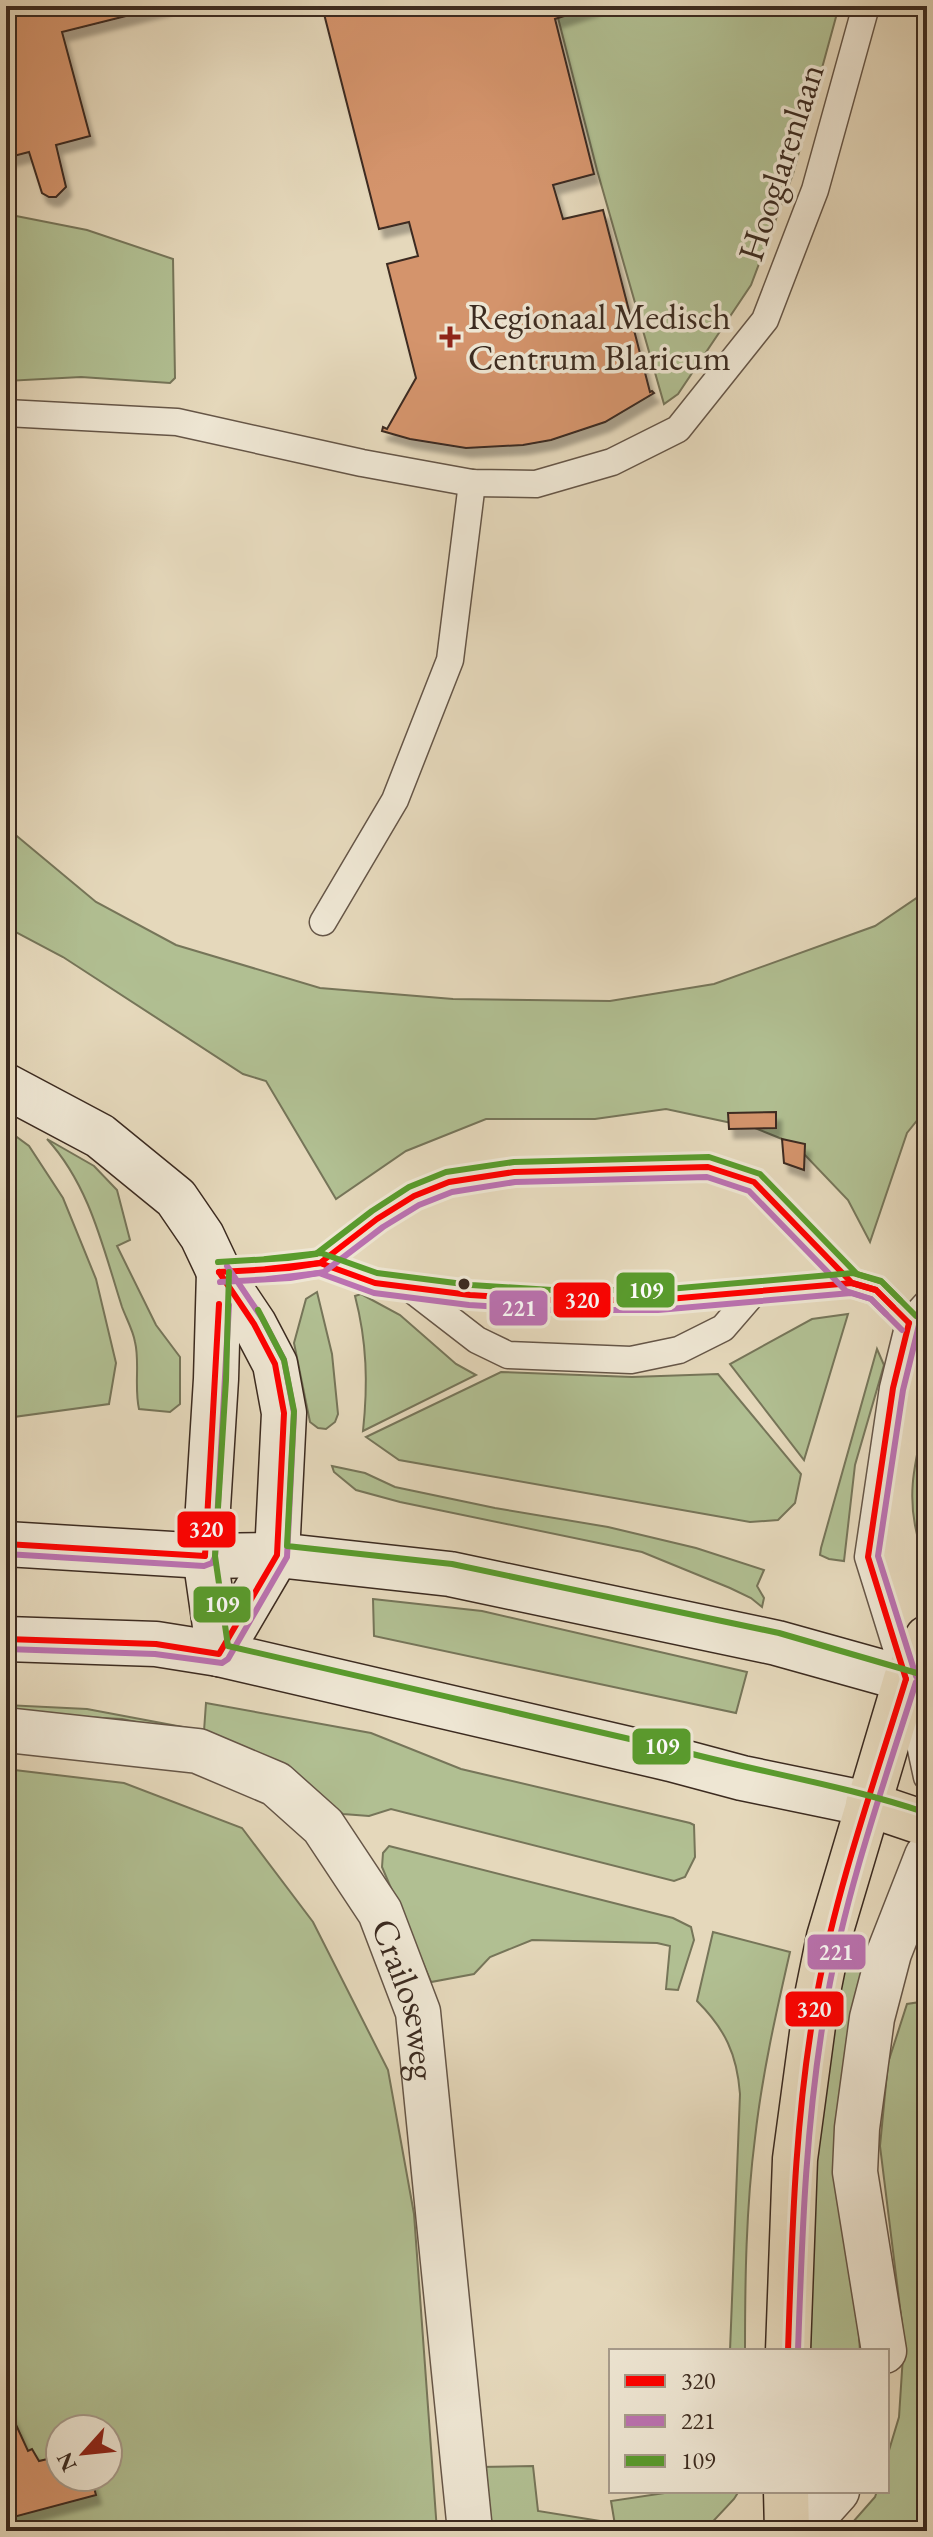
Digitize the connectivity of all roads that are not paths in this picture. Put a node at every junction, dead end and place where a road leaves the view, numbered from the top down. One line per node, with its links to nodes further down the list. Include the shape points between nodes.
1 (866, 6): 3 (lane, Hooglarenlaan, via 815,190 765,320 678,429 612,462 536,484)
2 (6, 413): 3 (lane, Hooglarenlaan, via 177,422)
3 (472, 483): 4 (lane, via 450,660 395,800)
4 (323, 922)
5 (6, 1086): 7 (main road, via 100,1136 176,1198)
6 (320, 1263): 7 (lane); 8 (lane, via 377,1219 449,1182 514,1172 708,1167 754,1182); 9 (lane, via 375,1283)
7 (219, 1272): 14 (main road, via 275,1364 284,1413); 15 (main road)
8 (852, 1283): 10 (lane); 12 (lane, via 876,1290)
9 (409, 1287): 10 (lane, via 552,1300 657,1300); 10 (lane, via 477,1340 508,1355 631,1360 679,1350 723,1328)
10 (755, 1291)
11 (927, 1303): 12 (lane)
12 (909, 1323): 19 (lane, via 893,1388 868,1557)
13 (6, 1544): 15 (main road)
14 (277, 1555): 15 (main road); 18 (main road); 19 (main road, via 450,1574 777,1643)
15 (205, 1556): 18 (main road)
16 (927, 1638): 19 (main road)
17 (6, 1639): 18 (main road, via 156,1644)
18 (219, 1654): 22 (main road)
19 (916, 1682): 21 (lane); 22 (main road)
20 (6, 1730): 29 (main road, Crailoseweg, via 198,1751 276,1784 323,1826 380,1912 418,2012)
21 (927, 1777)
22 (868, 1804): 23 (main road); 25 (main road, via 817,1996 795,2159)
23 (927, 1824)
24 (927, 1856): 26 (main road, via 889,1953 872,2018 857,2128 855,2172)
25 (788, 2349)
26 (884, 2349)
27 (786, 2493): 30 (main road)
28 (835, 2493): 31 (main road)
29 (470, 2531)
30 (787, 2531)
31 (801, 2531)

